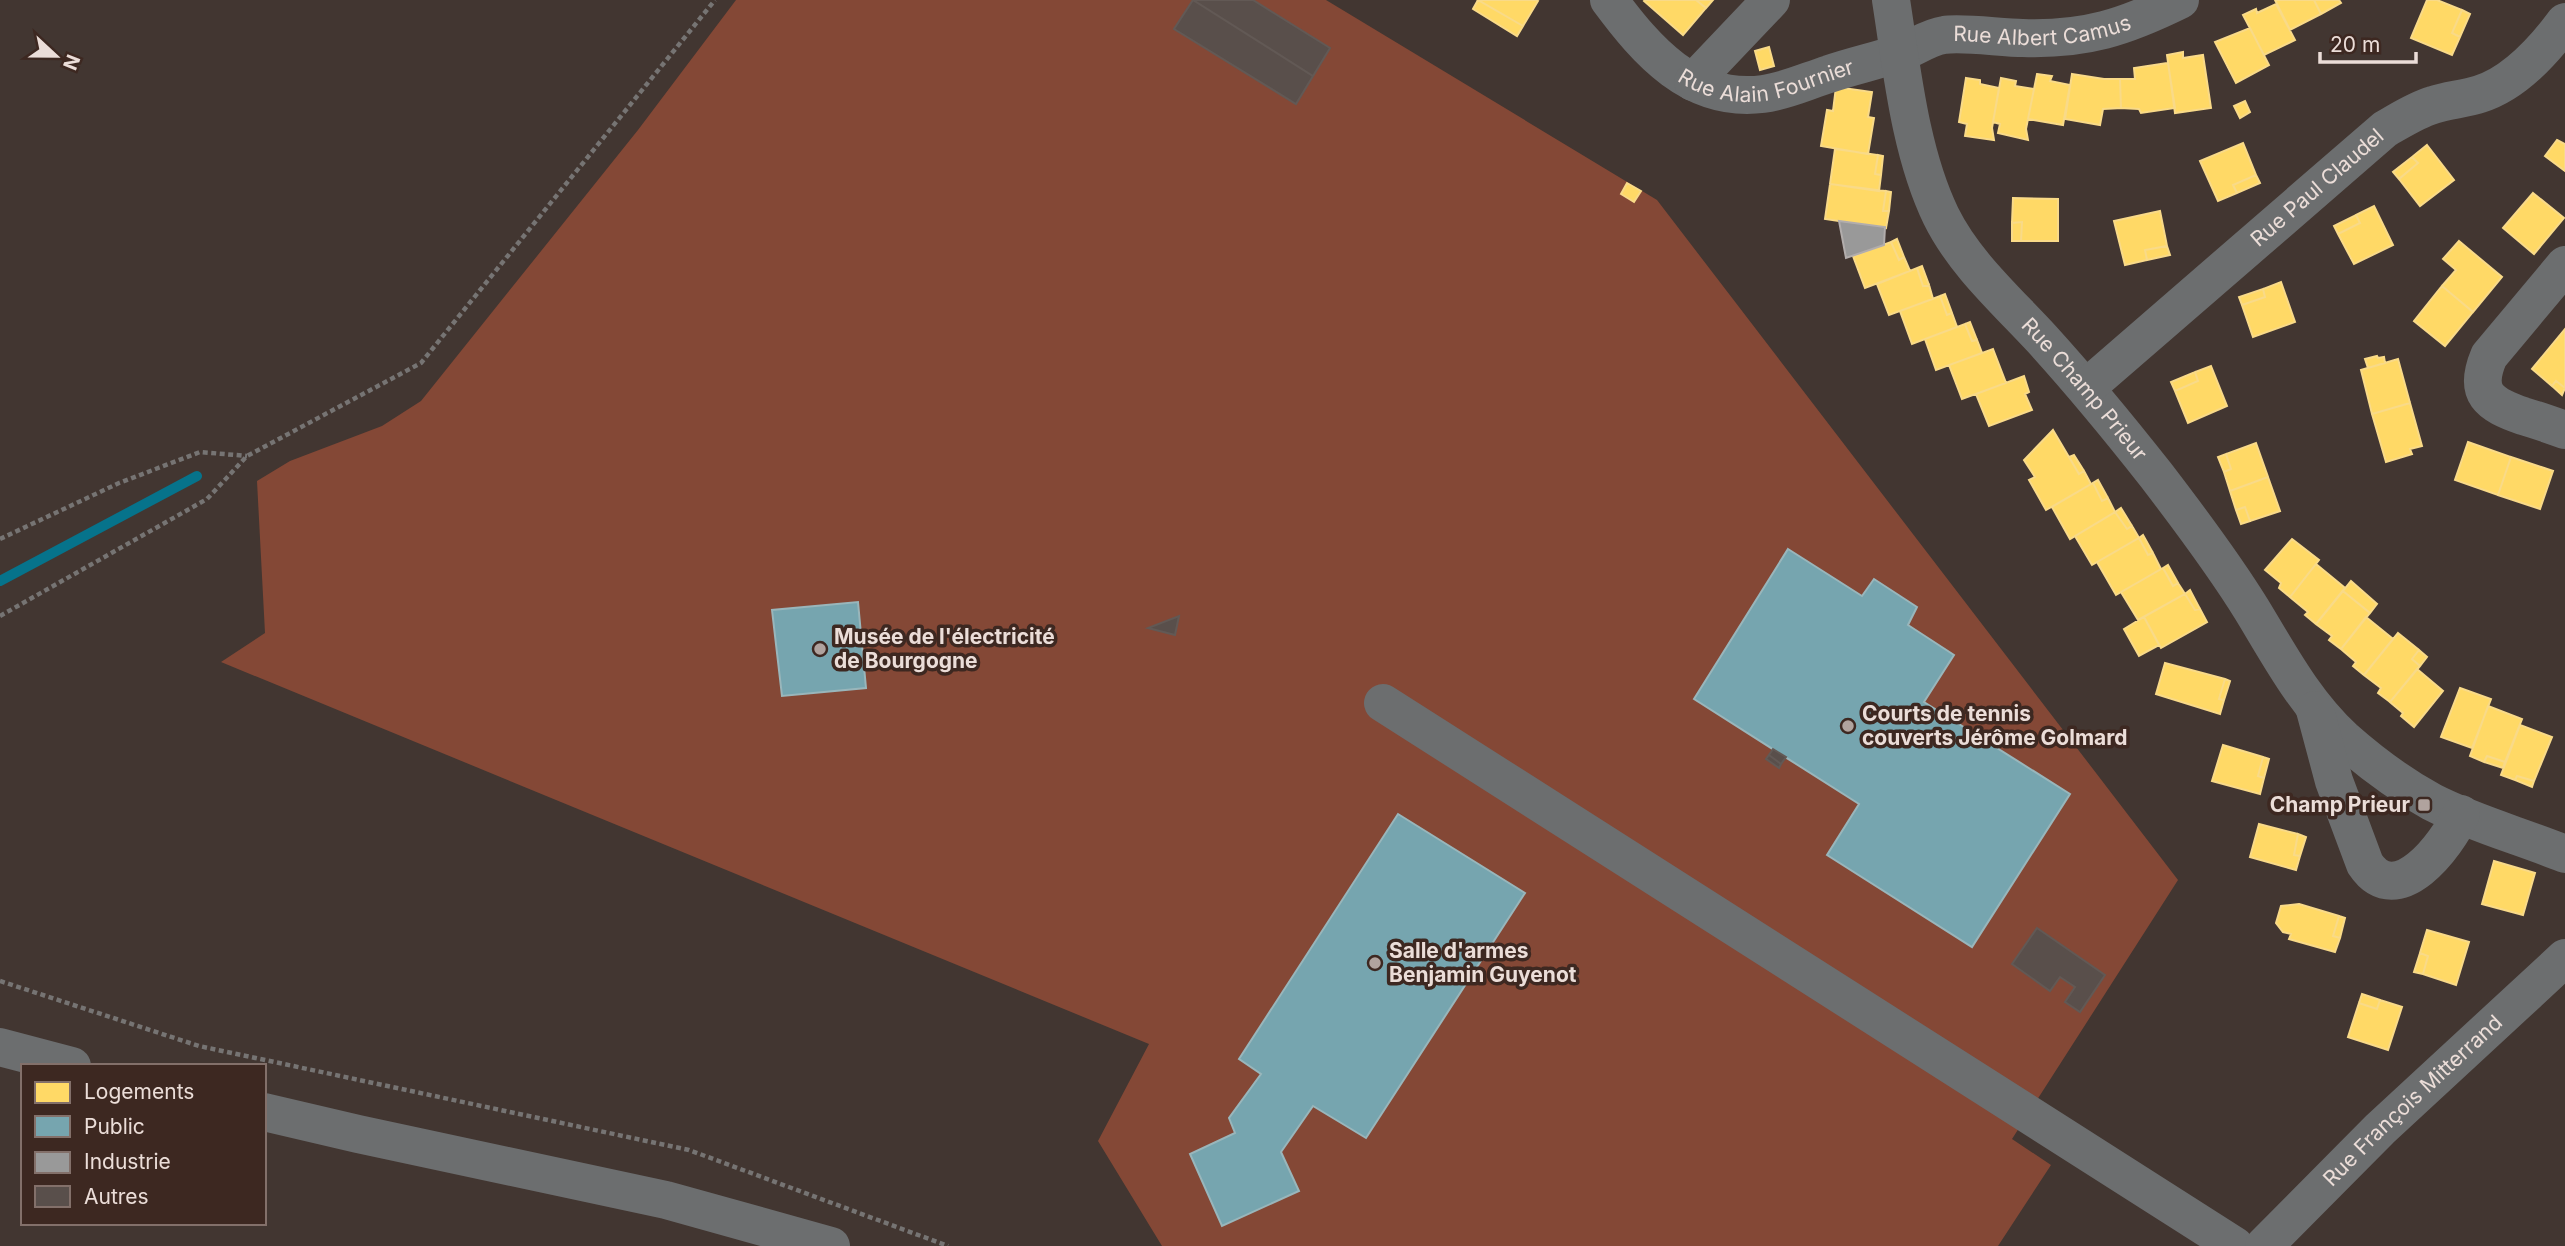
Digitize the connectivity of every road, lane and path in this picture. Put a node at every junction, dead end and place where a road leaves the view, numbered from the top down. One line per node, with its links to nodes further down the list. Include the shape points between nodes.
1 (715, 0): 12 (path, via 421,363)
2 (1609, 0): 8 (street, Rue Alain Fournier, via 1649,51)
3 (1771, 0): 8 (street)
4 (1891, 0): 7 (street)
5 (2180, 0): 7 (street, Rue Albert Camus, via 2106,32 2058,39 1943,35)
6 (2565, 22): 10 (street, Rue Paul Claudel, via 2548,45 2505,82 2482,94 2432,105 2385,130)
7 (1900, 53): 8 (street, Rue Alain Fournier, via 1762,94 1730,94); 10 (street, Rue Champ Prieur, via 1918,151 1952,237)
8 (1693, 82)
9 (2565, 265): 11 (street, via 2489,356 2482,372 2488,399 2499,407)
10 (2086, 388): 16 (street, Rue Champ Prieur, via 2222,565)
11 (2565, 430)
12 (247, 456): 13 (path, via 200,452 119,482); 14 (path, via 206,499)
13 (0, 539)
14 (0, 617)
15 (1383, 703): 26 (street)
16 (2314, 708): 17 (street, Rue Champ Prieur, via 2374,764 2431,801); 17 (street, Rue Champ Prieur, via 2334,782 2373,874 2399,881 2416,871 2454,829)
17 (2461, 814): 18 (street, Rue Champ Prieur)
18 (2565, 854)
19 (2565, 958): 27 (street, Rue François Mitterrand, via 2380,1129)
20 (0, 981): 25 (path, via 199,1046 689,1150)
21 (0, 1047): 22 (street)
22 (64, 1064)
23 (266, 1112): 24 (street, via 666,1200)
24 (831, 1246)
25 (948, 1246)
26 (2235, 1246)
27 (2264, 1246)

